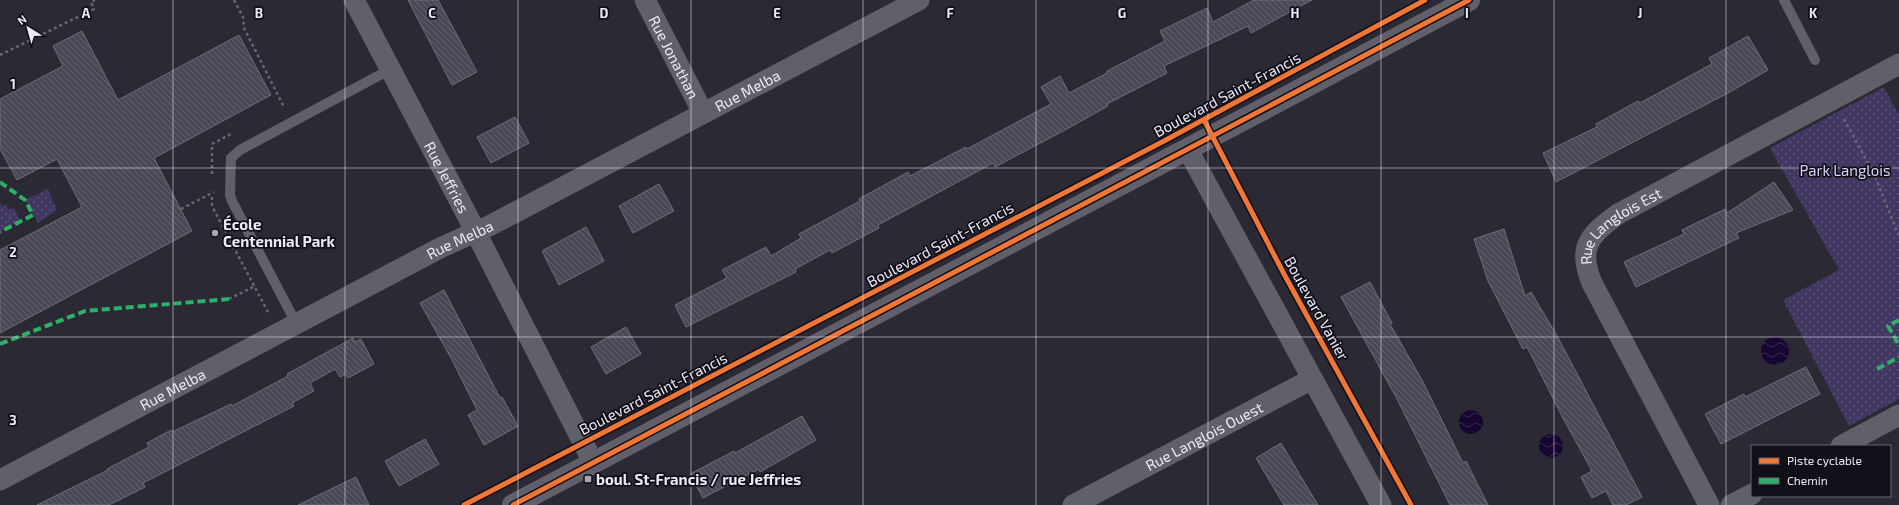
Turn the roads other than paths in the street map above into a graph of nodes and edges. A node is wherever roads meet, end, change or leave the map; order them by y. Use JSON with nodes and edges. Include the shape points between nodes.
{"nodes":[{"id":1,"x":354,"y":0,"type":"edge"},
{"id":2,"x":645,"y":0,"type":"edge"},
{"id":3,"x":920,"y":0,"type":"edge"},
{"id":4,"x":1469,"y":0,"type":"edge"},
{"id":5,"x":1784,"y":0,"type":"edge"},
{"id":6,"x":1815,"y":60,"type":"dead end"},
{"id":7,"x":1899,"y":64,"type":"edge"},
{"id":8,"x":391,"y":69,"type":"junction"},
{"id":9,"x":704,"y":113,"type":"junction"},
{"id":10,"x":1188,"y":150,"type":"junction"},
{"id":11,"x":475,"y":232,"type":"junction"},
{"id":12,"x":296,"y":323,"type":"junction"},
{"id":13,"x":1312,"y":379,"type":"junction"},
{"id":14,"x":1899,"y":415,"type":"edge"},
{"id":15,"x":1843,"y":445,"type":"edge"},
{"id":16,"x":593,"y":462,"type":"junction"},
{"id":17,"x":0,"y":480,"type":"edge"},
{"id":18,"x":1751,"y":495,"type":"edge"},
{"id":19,"x":1082,"y":503,"type":"edge"},
{"id":20,"x":513,"y":505,"type":"edge"},
{"id":21,"x":1381,"y":505,"type":"edge"},
{"id":22,"x":1709,"y":505,"type":"edge"},
{"id":23,"x":1731,"y":505,"type":"edge"}],
"edges":[{"from":1,"to":8,"type":"street","name":"Rue Jeffries"},
{"from":2,"to":9,"type":"street","name":"Rue Jonathan"},
{"from":3,"to":9,"type":"street","name":"Rue Melba"},
{"from":4,"to":10,"type":"street","name":"Boulevard Saint-Francis"},
{"from":5,"to":6,"type":"lane"},
{"from":7,"to":22,"type":"street","name":"Rue Langlois Est","via":[[1618,214],[1604,224],[1585,251],[1585,261],[1592,283]]},
{"from":8,"to":11,"type":"street","name":"Rue Jeffries"},
{"from":8,"to":12,"type":"lane","via":[[240,150],[231,158],[232,202]]},
{"from":9,"to":11,"type":"street","name":"Rue Melba"},
{"from":10,"to":13,"type":"street"},
{"from":10,"to":16,"type":"street","name":"Boulevard Saint-Francis"},
{"from":11,"to":12,"type":"street","name":"Rue Melba","via":[[442,246]]},
{"from":11,"to":16,"type":"street","name":"Rue Jeffries"},
{"from":12,"to":17,"type":"street","name":"Rue Melba"},
{"from":13,"to":19,"type":"street","name":"Rue Langlois Ouest"},
{"from":13,"to":21,"type":"street"},
{"from":14,"to":15,"type":"street"},
{"from":16,"to":20,"type":"street","name":"Boulevard Saint-Francis"},
{"from":18,"to":23,"type":"street"}]}
